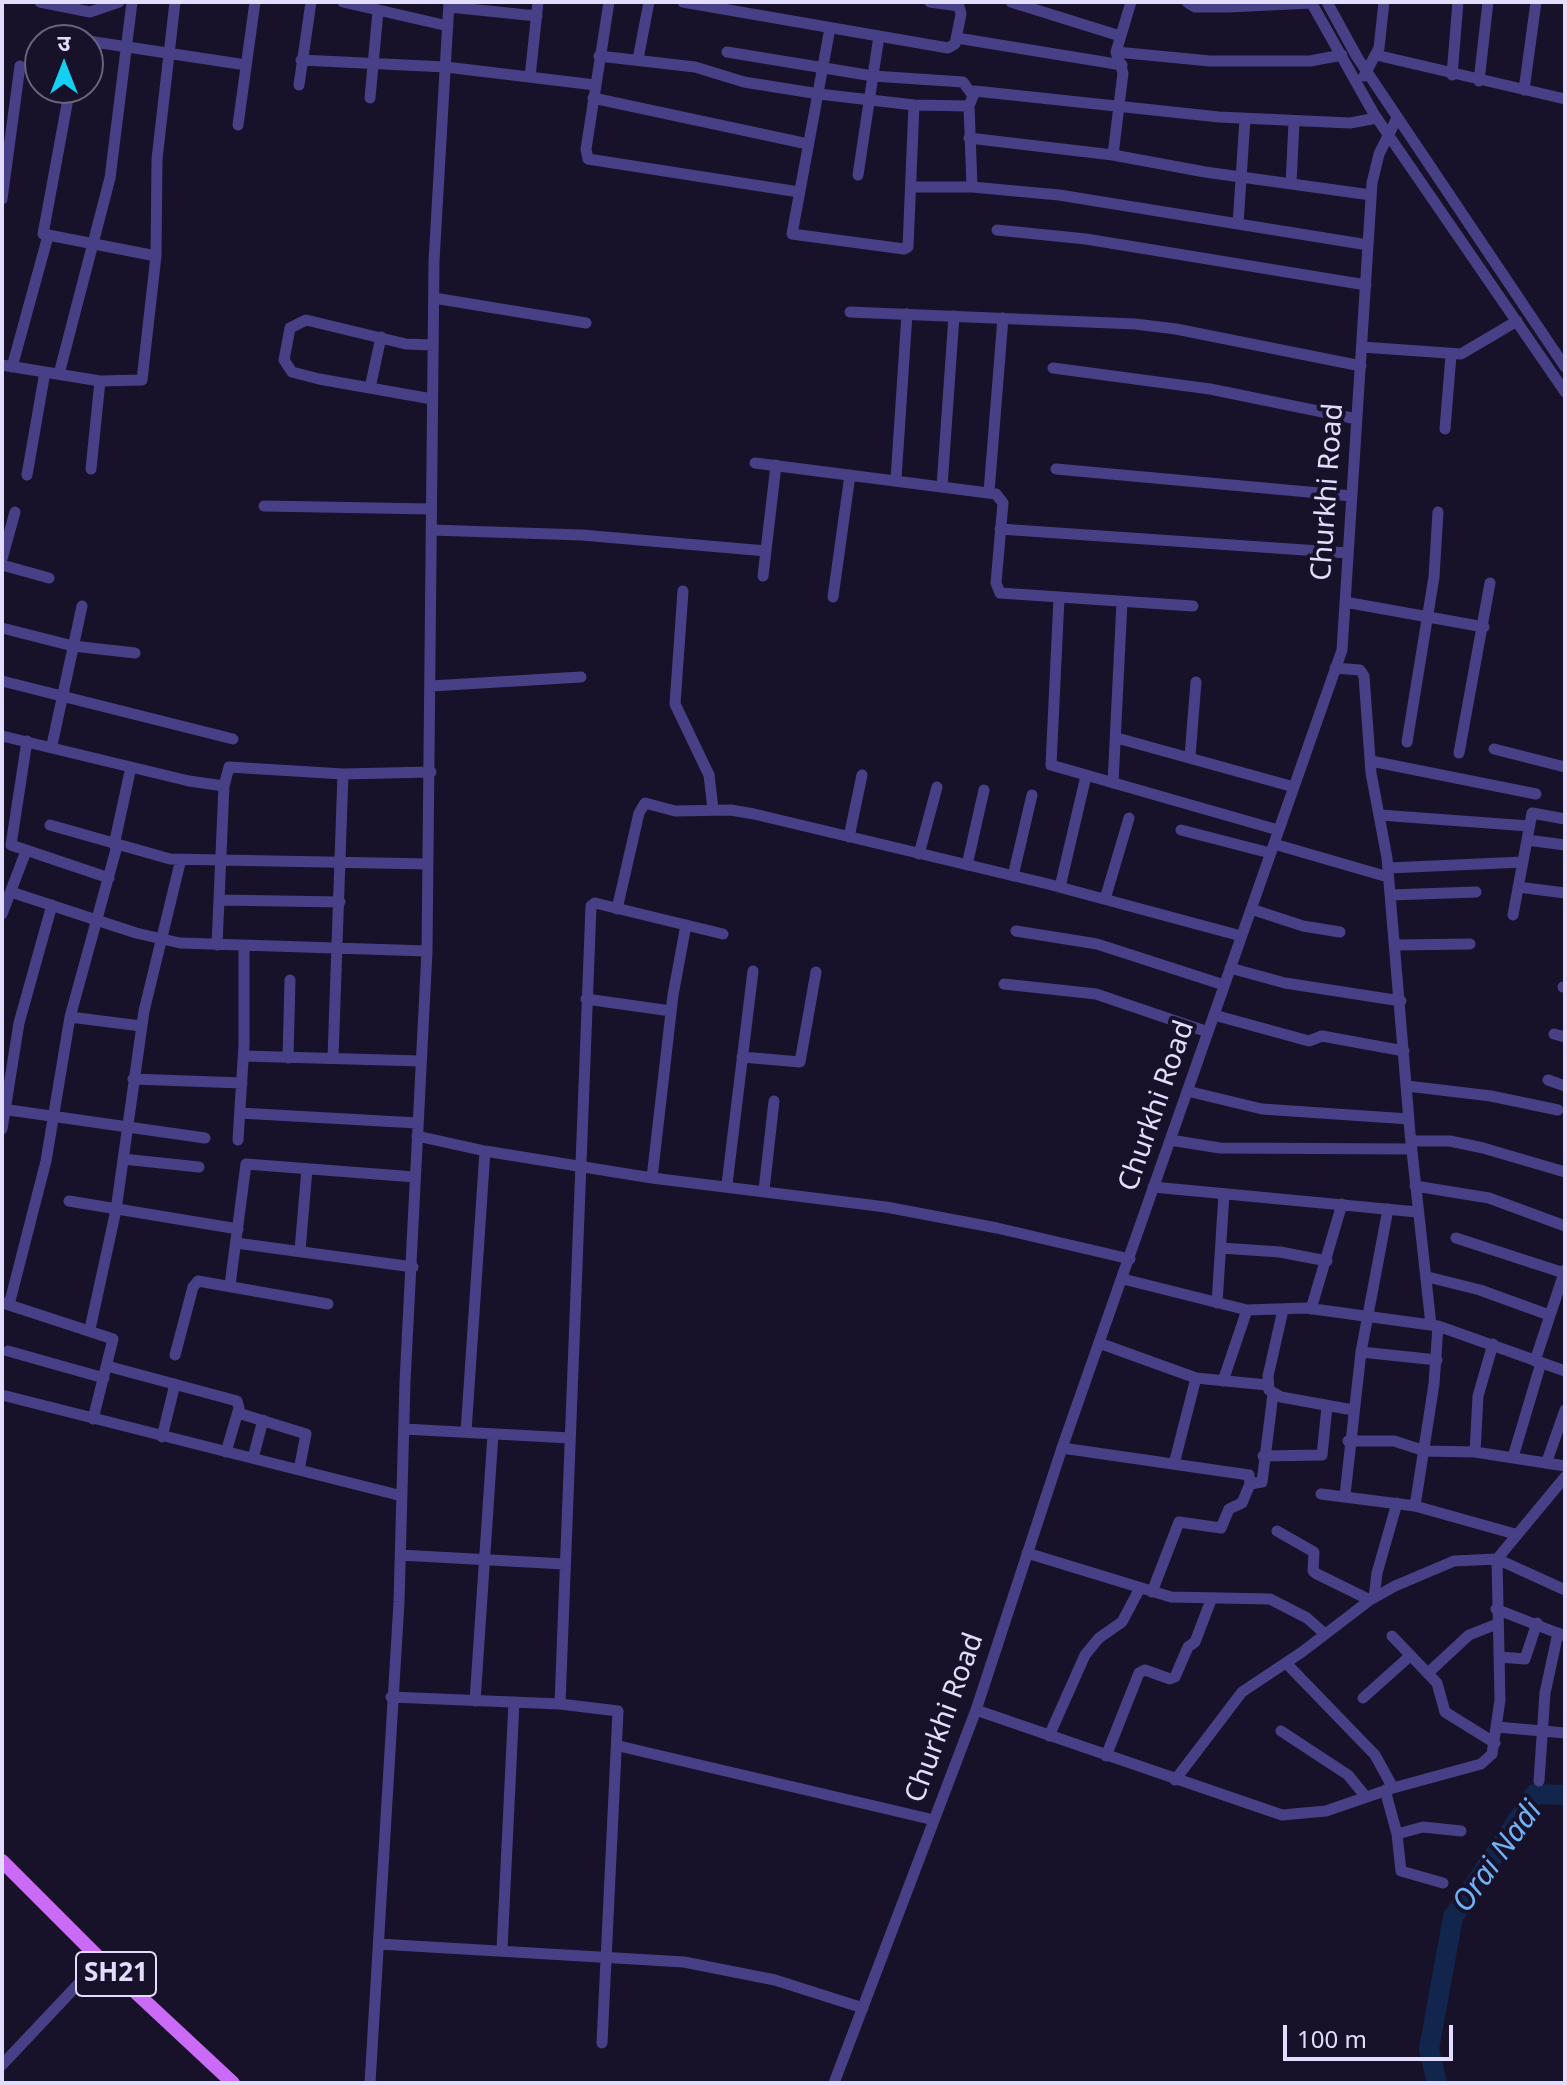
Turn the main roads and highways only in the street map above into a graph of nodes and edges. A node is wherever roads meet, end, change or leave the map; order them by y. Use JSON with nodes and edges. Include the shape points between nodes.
{"nodes":[{"id":1,"x":2,"y":1861,"type":"edge"},
{"id":2,"x":233,"y":2083,"type":"edge"}],
"edges":[{"from":1,"to":2,"type":"main road","number":"SH21"}]}
